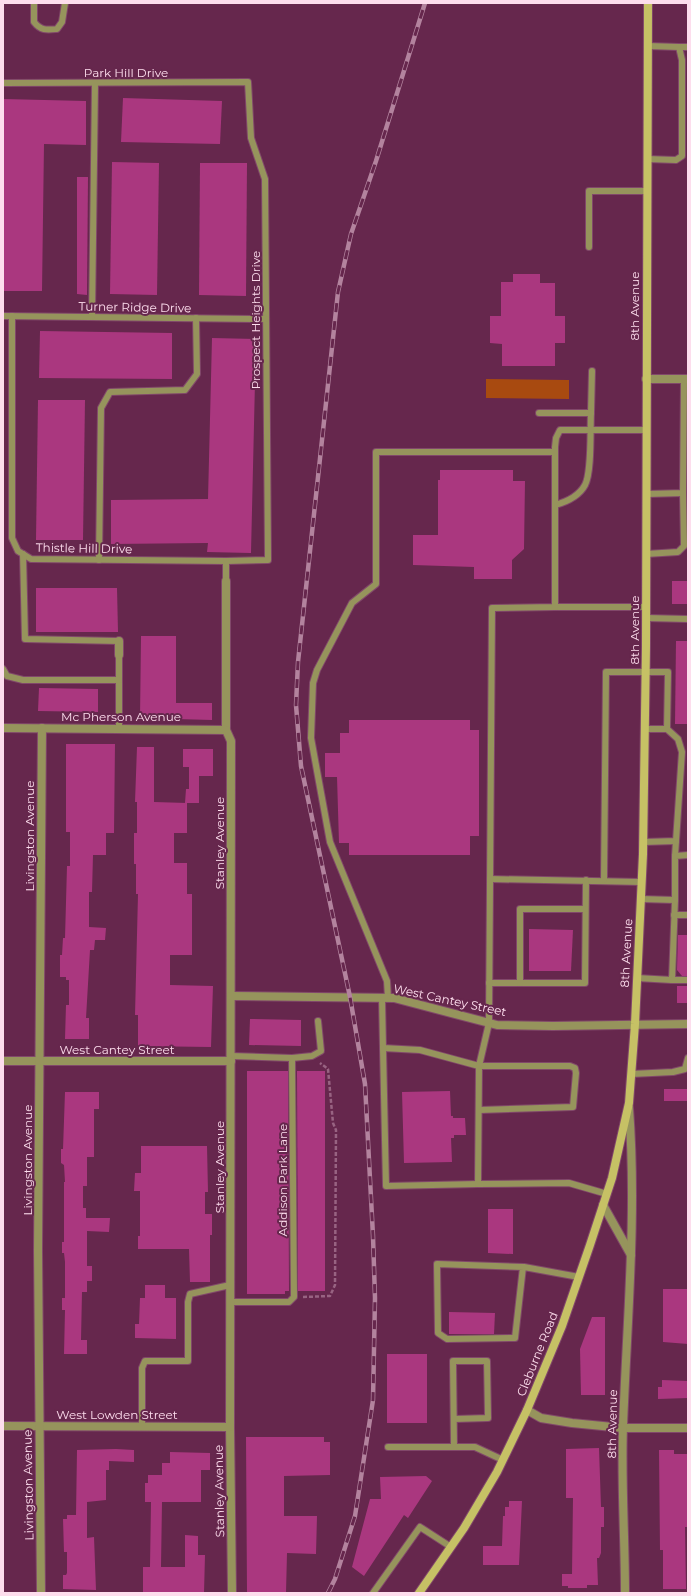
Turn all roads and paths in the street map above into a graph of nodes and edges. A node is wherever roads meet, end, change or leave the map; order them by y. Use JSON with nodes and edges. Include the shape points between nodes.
{"nodes":[{"id":1,"x":34,"y":3,"type":"edge"},
{"id":2,"x":65,"y":3,"type":"edge"},
{"id":3,"x":648,"y":3,"type":"edge"},
{"id":4,"x":648,"y":46,"type":"junction"},
{"id":5,"x":679,"y":47,"type":"junction"},
{"id":6,"x":688,"y":47,"type":"edge"},
{"id":7,"x":248,"y":82,"type":"joint"},
{"id":8,"x":3,"y":83,"type":"edge"},
{"id":9,"x":95,"y":83,"type":"junction"},
{"id":10,"x":685,"y":156,"type":"edge"},
{"id":11,"x":647,"y":159,"type":"junction"},
{"id":12,"x":647,"y":191,"type":"junction"},
{"id":13,"x":590,"y":247,"type":"dead end"},
{"id":14,"x":3,"y":316,"type":"edge"},
{"id":15,"x":12,"y":316,"type":"junction"},
{"id":16,"x":92,"y":317,"type":"junction"},
{"id":17,"x":196,"y":318,"type":"junction"},
{"id":18,"x":266,"y":319,"type":"junction"},
{"id":19,"x":592,"y":371,"type":"dead end"},
{"id":20,"x":646,"y":379,"type":"junction"},
{"id":21,"x":686,"y":379,"type":"edge"},
{"id":22,"x":539,"y":413,"type":"dead end"},
{"id":23,"x":591,"y":414,"type":"junction"},
{"id":24,"x":590,"y":430,"type":"junction"},
{"id":25,"x":646,"y":430,"type":"junction"},
{"id":26,"x":555,"y":452,"type":"junction"},
{"id":27,"x":683,"y":493,"type":"junction"},
{"id":28,"x":646,"y":494,"type":"junction"},
{"id":29,"x":555,"y":505,"type":"junction"},
{"id":30,"x":22,"y":554,"type":"junction"},
{"id":31,"x":646,"y":554,"type":"junction"},
{"id":32,"x":99,"y":560,"type":"junction"},
{"id":33,"x":268,"y":560,"type":"joint"},
{"id":34,"x":226,"y":561,"type":"junction"},
{"id":35,"x":226,"y":581,"type":"joint"},
{"id":36,"x":555,"y":607,"type":"junction"},
{"id":37,"x":646,"y":607,"type":"junction"},
{"id":38,"x":646,"y":618,"type":"junction"},
{"id":39,"x":688,"y":619,"type":"edge"},
{"id":40,"x":119,"y":641,"type":"joint"},
{"id":41,"x":119,"y":655,"type":"joint"},
{"id":42,"x":3,"y":669,"type":"edge"},
{"id":43,"x":645,"y":672,"type":"junction"},
{"id":44,"x":119,"y":680,"type":"junction"},
{"id":45,"x":3,"y":728,"type":"edge"},
{"id":46,"x":42,"y":728,"type":"junction"},
{"id":47,"x":119,"y":728,"type":"junction"},
{"id":48,"x":645,"y":729,"type":"junction"},
{"id":49,"x":667,"y":729,"type":"junction"},
{"id":50,"x":226,"y":730,"type":"junction"},
{"id":51,"x":676,"y":841,"type":"junction"},
{"id":52,"x":643,"y":842,"type":"junction"},
{"id":53,"x":688,"y":855,"type":"edge"},
{"id":54,"x":675,"y":856,"type":"junction"},
{"id":55,"x":490,"y":879,"type":"junction"},
{"id":56,"x":586,"y":880,"type":"junction"},
{"id":57,"x":604,"y":880,"type":"junction"},
{"id":58,"x":641,"y":882,"type":"junction"},
{"id":59,"x":640,"y":899,"type":"junction"},
{"id":60,"x":675,"y":900,"type":"junction"},
{"id":61,"x":585,"y":909,"type":"junction"},
{"id":62,"x":688,"y":915,"type":"edge"},
{"id":63,"x":674,"y":916,"type":"junction"},
{"id":64,"x":637,"y":978,"type":"junction"},
{"id":65,"x":672,"y":980,"type":"junction"},
{"id":66,"x":688,"y":980,"type":"edge"},
{"id":67,"x":489,"y":983,"type":"junction"},
{"id":68,"x":520,"y":983,"type":"junction"},
{"id":69,"x":231,"y":996,"type":"junction"},
{"id":70,"x":385,"y":998,"type":"junction"},
{"id":71,"x":318,"y":1021,"type":"dead end"},
{"id":72,"x":489,"y":1023,"type":"junction"},
{"id":73,"x":635,"y":1024,"type":"junction"},
{"id":74,"x":688,"y":1024,"type":"edge"},
{"id":75,"x":383,"y":1048,"type":"junction"},
{"id":76,"x":312,"y":1056,"type":"junction"},
{"id":77,"x":292,"y":1058,"type":"junction"},
{"id":78,"x":688,"y":1058,"type":"edge"},
{"id":79,"x":231,"y":1059,"type":"junction"},
{"id":80,"x":3,"y":1061,"type":"edge"},
{"id":81,"x":39,"y":1061,"type":"junction"},
{"id":82,"x":479,"y":1066,"type":"junction"},
{"id":83,"x":631,"y":1074,"type":"junction"},
{"id":84,"x":629,"y":1103,"type":"junction"},
{"id":85,"x":479,"y":1110,"type":"junction"},
{"id":86,"x":478,"y":1184,"type":"junction"},
{"id":87,"x":607,"y":1194,"type":"junction"},
{"id":88,"x":603,"y":1205,"type":"junction"},
{"id":89,"x":632,"y":1256,"type":"junction"},
{"id":90,"x":523,"y":1267,"type":"junction"},
{"id":91,"x":579,"y":1277,"type":"junction"},
{"id":92,"x":230,"y":1284,"type":"junction"},
{"id":93,"x":294,"y":1297,"type":"junction"},
{"id":94,"x":230,"y":1302,"type":"junction"},
{"id":95,"x":527,"y":1410,"type":"junction"},
{"id":96,"x":454,"y":1419,"type":"junction"},
{"id":97,"x":3,"y":1426,"type":"edge"},
{"id":98,"x":40,"y":1426,"type":"junction"},
{"id":99,"x":142,"y":1427,"type":"junction"},
{"id":100,"x":230,"y":1427,"type":"junction"},
{"id":101,"x":623,"y":1428,"type":"junction"},
{"id":102,"x":688,"y":1428,"type":"edge"},
{"id":103,"x":388,"y":1447,"type":"dead end"},
{"id":104,"x":454,"y":1447,"type":"junction"},
{"id":105,"x":503,"y":1460,"type":"junction"},
{"id":106,"x":451,"y":1547,"type":"junction"},
{"id":107,"x":41,"y":1593,"type":"edge"},
{"id":108,"x":232,"y":1593,"type":"edge"},
{"id":109,"x":373,"y":1593,"type":"edge"},
{"id":110,"x":419,"y":1593,"type":"edge"},
{"id":111,"x":625,"y":1593,"type":"edge"}],
"edges":[{"from":1,"to":2,"type":"lane","via":[[34,22],[39,29],[47,30],[57,29],[62,22]]},
{"from":3,"to":4,"type":"main road","name":"8th Avenue"},
{"from":4,"to":5,"type":"lane"},
{"from":4,"to":11,"type":"main road","name":"8th Avenue"},
{"from":5,"to":6,"type":"lane"},
{"from":5,"to":10,"type":"lane","via":[[682,60]]},
{"from":7,"to":9,"type":"lane","name":"Park Hill Drive"},
{"from":7,"to":18,"type":"lane","name":"Prospect Heights Drive","via":[[251,138],[265,179]]},
{"from":8,"to":9,"type":"lane","name":"Park Hill Drive"},
{"from":9,"to":16,"type":"lane"},
{"from":10,"to":11,"type":"lane","via":[[676,160]]},
{"from":11,"to":12,"type":"main road","name":"8th Avenue"},
{"from":12,"to":13,"type":"lane","via":[[590,192]]},
{"from":12,"to":20,"type":"main road","name":"8th Avenue"},
{"from":14,"to":15,"type":"lane","name":"Turner Ridge Drive"},
{"from":15,"to":16,"type":"lane","name":"Turner Ridge Drive"},
{"from":15,"to":30,"type":"lane","name":"Thistle Hill Drive","via":[[12,538],[18,552]]},
{"from":16,"to":17,"type":"lane","name":"Turner Ridge Drive"},
{"from":17,"to":18,"type":"lane","name":"Turner Ridge Drive"},
{"from":17,"to":32,"type":"lane","via":[[197,374],[185,390],[110,392],[101,408]]},
{"from":18,"to":33,"type":"lane","name":"Prospect Heights Drive"},
{"from":19,"to":23,"type":"lane"},
{"from":20,"to":21,"type":"street"},
{"from":20,"to":25,"type":"main road","name":"8th Avenue"},
{"from":21,"to":27,"type":"lane"},
{"from":22,"to":23,"type":"lane"},
{"from":23,"to":24,"type":"lane"},
{"from":24,"to":25,"type":"lane"},
{"from":24,"to":26,"type":"lane","via":[[560,430],[556,438]]},
{"from":24,"to":29,"type":"lane","via":[[589,471],[585,485],[569,500]]},
{"from":25,"to":28,"type":"main road","name":"8th Avenue"},
{"from":26,"to":29,"type":"lane"},
{"from":26,"to":70,"type":"lane","via":[[376,452],[376,584],[352,603],[317,670],[312,683],[311,738],[330,842],[380,963],[386,981]]},
{"from":27,"to":28,"type":"lane"},
{"from":27,"to":31,"type":"lane","via":[[682,550]]},
{"from":28,"to":31,"type":"main road","name":"8th Avenue"},
{"from":29,"to":36,"type":"lane"},
{"from":30,"to":32,"type":"lane","name":"Thistle Hill Drive","via":[[32,559]]},
{"from":30,"to":40,"type":"lane","via":[[25,640]]},
{"from":31,"to":37,"type":"main road","name":"8th Avenue"},
{"from":32,"to":34,"type":"lane","name":"Thistle Hill Drive"},
{"from":33,"to":34,"type":"lane","name":"Thistle Hill Drive"},
{"from":34,"to":35,"type":"lane"},
{"from":35,"to":50,"type":"street"},
{"from":36,"to":37,"type":"lane"},
{"from":36,"to":55,"type":"lane","via":[[492,608]]},
{"from":37,"to":38,"type":"main road","name":"8th Avenue"},
{"from":38,"to":39,"type":"lane"},
{"from":38,"to":43,"type":"main road","name":"8th Avenue"},
{"from":40,"to":41,"type":"street"},
{"from":41,"to":44,"type":"lane"},
{"from":42,"to":44,"type":"lane","via":[[7,676],[22,680]]},
{"from":43,"to":48,"type":"main road","name":"8th Avenue"},
{"from":43,"to":49,"type":"lane","via":[[668,672]]},
{"from":43,"to":57,"type":"lane","via":[[606,672]]},
{"from":44,"to":47,"type":"lane"},
{"from":45,"to":46,"type":"street","name":"Mc Pherson Avenue"},
{"from":46,"to":47,"type":"street","name":"Mc Pherson Avenue"},
{"from":46,"to":81,"type":"street","name":"Livingston Avenue"},
{"from":47,"to":50,"type":"street","name":"Mc Pherson Avenue"},
{"from":48,"to":49,"type":"lane"},
{"from":48,"to":52,"type":"main road","name":"8th Avenue"},
{"from":49,"to":51,"type":"lane","via":[[678,739],[682,752]]},
{"from":50,"to":69,"type":"street","name":"Stanley Avenue","via":[[231,741]]},
{"from":51,"to":52,"type":"lane"},
{"from":51,"to":54,"type":"lane"},
{"from":52,"to":58,"type":"main road","name":"8th Avenue"},
{"from":53,"to":54,"type":"lane"},
{"from":54,"to":60,"type":"lane"},
{"from":55,"to":56,"type":"lane"},
{"from":55,"to":67,"type":"lane"},
{"from":56,"to":57,"type":"lane"},
{"from":56,"to":61,"type":"lane"},
{"from":57,"to":58,"type":"lane"},
{"from":58,"to":59,"type":"main road","name":"8th Avenue"},
{"from":59,"to":60,"type":"lane"},
{"from":59,"to":64,"type":"main road","name":"8th Avenue"},
{"from":60,"to":63,"type":"lane"},
{"from":61,"to":68,"type":"lane","via":[[520,909]]},
{"from":61,"to":68,"type":"lane","via":[[585,983]]},
{"from":62,"to":63,"type":"lane"},
{"from":63,"to":65,"type":"lane"},
{"from":64,"to":65,"type":"lane"},
{"from":64,"to":73,"type":"main road","name":"8th Avenue"},
{"from":65,"to":66,"type":"lane"},
{"from":67,"to":68,"type":"lane"},
{"from":67,"to":72,"type":"lane"},
{"from":69,"to":70,"type":"street","name":"West Cantey Street"},
{"from":69,"to":79,"type":"street","name":"Stanley Avenue"},
{"from":70,"to":72,"type":"street","name":"West Cantey Street"},
{"from":70,"to":75,"type":"lane"},
{"from":71,"to":76,"type":"lane","via":[[321,1051]]},
{"from":72,"to":73,"type":"street","name":"West Cantey Street","via":[[553,1026]]},
{"from":72,"to":82,"type":"lane"},
{"from":73,"to":74,"type":"street","name":"West Cantey Street"},
{"from":73,"to":83,"type":"main road","name":"8th Avenue"},
{"from":75,"to":82,"type":"lane","via":[[420,1050]]},
{"from":75,"to":86,"type":"lane","via":[[386,1186]]},
{"from":76,"to":77,"type":"lane"},
{"from":76,"to":93,"type":"path","via":[[328,1069],[333,1123],[336,1130],[335,1285],[330,1296]]},
{"from":77,"to":79,"type":"lane"},
{"from":77,"to":93,"type":"lane","name":"Addison Park Lane"},
{"from":78,"to":83,"type":"lane","via":[[684,1069]]},
{"from":79,"to":81,"type":"street","name":"West Cantey Street"},
{"from":79,"to":92,"type":"street","name":"Stanley Avenue"},
{"from":80,"to":81,"type":"street","name":"West Cantey Street"},
{"from":81,"to":98,"type":"street","name":"Livingston Avenue"},
{"from":82,"to":85,"type":"lane"},
{"from":82,"to":85,"type":"lane","via":[[570,1066],[575,1068],[576,1073],[572,1107]]},
{"from":83,"to":84,"type":"main road","name":"8th Avenue"},
{"from":84,"to":87,"type":"main road","name":"Cleburne Road"},
{"from":84,"to":89,"type":"street","name":"8th Avenue","via":[[633,1162]]},
{"from":85,"to":86,"type":"lane"},
{"from":86,"to":87,"type":"lane","via":[[569,1183]]},
{"from":87,"to":88,"type":"main road","name":"Cleburne Road"},
{"from":88,"to":89,"type":"street"},
{"from":88,"to":91,"type":"main road","name":"Cleburne Road"},
{"from":89,"to":101,"type":"street","name":"8th Avenue"},
{"from":90,"to":90,"type":"lane","via":[[437,1264],[438,1334],[447,1339],[515,1338]]},
{"from":90,"to":91,"type":"lane"},
{"from":91,"to":95,"type":"main road","name":"Cleburne Road","via":[[562,1326]]},
{"from":92,"to":94,"type":"street","name":"Stanley Avenue"},
{"from":92,"to":99,"type":"lane","via":[[190,1294],[188,1362],[145,1361],[142,1368]]},
{"from":93,"to":94,"type":"lane","via":[[289,1302]]},
{"from":94,"to":100,"type":"street","name":"Stanley Avenue"},
{"from":95,"to":101,"type":"street","via":[[549,1420]]},
{"from":95,"to":105,"type":"main road","name":"Cleburne Road"},
{"from":96,"to":96,"type":"lane","via":[[453,1361],[487,1361],[488,1418]]},
{"from":96,"to":104,"type":"lane"},
{"from":97,"to":98,"type":"street","name":"West Lowden Street"},
{"from":98,"to":99,"type":"street","name":"West Lowden Street"},
{"from":98,"to":107,"type":"street","name":"Livingston Avenue"},
{"from":99,"to":100,"type":"street","name":"West Lowden Street"},
{"from":100,"to":108,"type":"street","name":"Stanley Avenue"},
{"from":101,"to":102,"type":"street"},
{"from":101,"to":111,"type":"street","name":"8th Avenue"},
{"from":103,"to":104,"type":"lane"},
{"from":104,"to":105,"type":"lane","via":[[475,1448]]},
{"from":105,"to":106,"type":"main road","name":"Cleburne Road"},
{"from":106,"to":109,"type":"lane","via":[[420,1527]]},
{"from":106,"to":110,"type":"main road","name":"Cleburne Road"}]}
